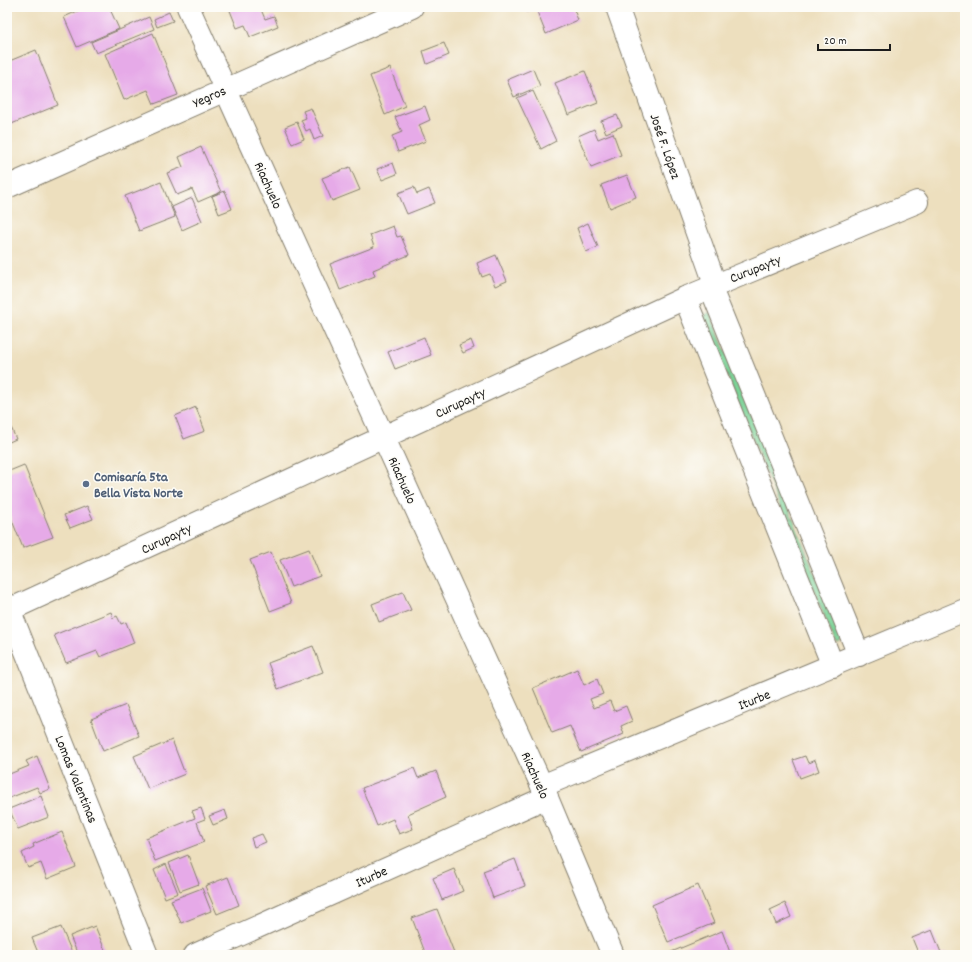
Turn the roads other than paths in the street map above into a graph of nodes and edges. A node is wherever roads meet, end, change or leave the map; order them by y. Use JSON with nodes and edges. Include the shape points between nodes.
{"nodes":[{"id":1,"x":188,"y":7,"type":"edge"},
{"id":2,"x":412,"y":7,"type":"edge"},
{"id":3,"x":617,"y":7,"type":"edge"},
{"id":4,"x":226,"y":89,"type":"junction"},
{"id":5,"x":7,"y":187,"type":"edge"},
{"id":6,"x":917,"y":202,"type":"dead end"},
{"id":7,"x":712,"y":285,"type":"junction"},
{"id":8,"x":685,"y":298,"type":"junction"},
{"id":9,"x":384,"y":438,"type":"junction"},
{"id":10,"x":8,"y":608,"type":"edge"},
{"id":11,"x":965,"y":610,"type":"edge"},
{"id":12,"x":859,"y":655,"type":"junction"},
{"id":13,"x":832,"y":666,"type":"junction"},
{"id":14,"x":544,"y":792,"type":"junction"},
{"id":15,"x":147,"y":955,"type":"edge"},
{"id":16,"x":195,"y":955,"type":"edge"},
{"id":17,"x":613,"y":955,"type":"edge"}],
"edges":[{"from":1,"to":4,"type":"street","name":"Riachuelo"},
{"from":2,"to":4,"type":"street","name":"Yegros"},
{"from":3,"to":7,"type":"street","name":"José F. López"},
{"from":4,"to":5,"type":"street","name":"Yegros"},
{"from":4,"to":9,"type":"street","name":"Riachuelo"},
{"from":6,"to":7,"type":"street","name":"Curupayty"},
{"from":7,"to":8,"type":"street","name":"Curupayty"},
{"from":7,"to":12,"type":"street","name":"José F. López"},
{"from":8,"to":9,"type":"street","name":"Curupayty"},
{"from":8,"to":13,"type":"street"},
{"from":9,"to":10,"type":"street","name":"Curupayty"},
{"from":9,"to":14,"type":"street","name":"Riachuelo"},
{"from":10,"to":15,"type":"street","name":"Lomas Valentinas"},
{"from":11,"to":12,"type":"street","name":"Iturbe"},
{"from":12,"to":13,"type":"street","name":"Iturbe"},
{"from":13,"to":14,"type":"street","name":"Iturbe"},
{"from":14,"to":16,"type":"street","name":"Iturbe"},
{"from":14,"to":17,"type":"street","name":"Riachuelo"}]}
